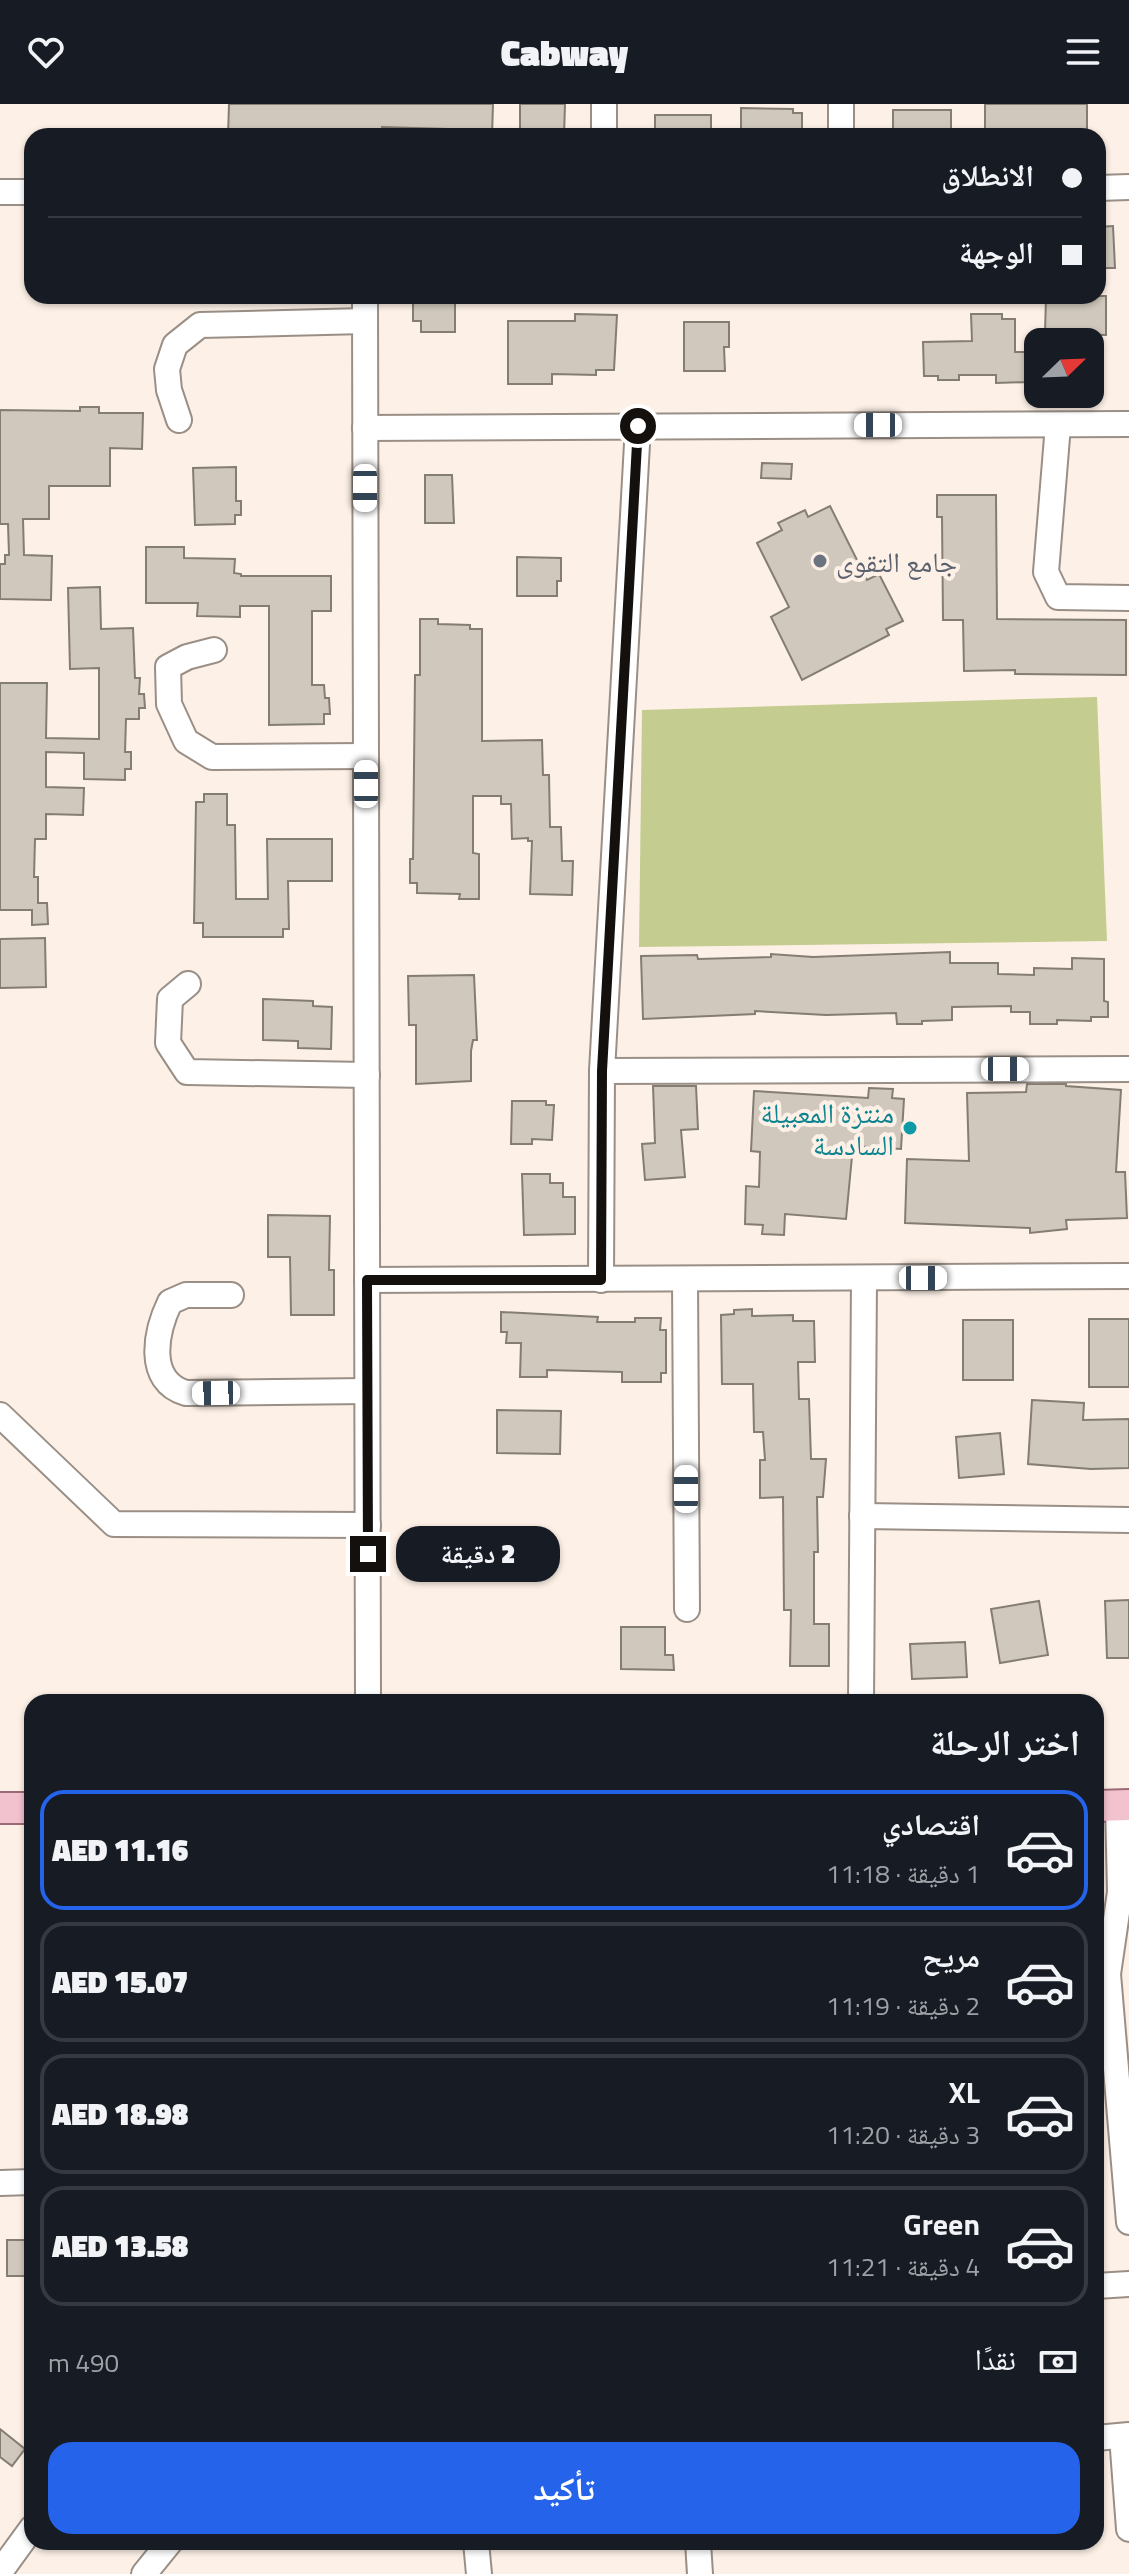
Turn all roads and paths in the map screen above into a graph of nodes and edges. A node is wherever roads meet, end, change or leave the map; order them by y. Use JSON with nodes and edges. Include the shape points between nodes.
{"nodes":[{"id":1,"x":604,"y":104,"type":"edge"},
{"id":2,"x":841,"y":104,"type":"edge"},
{"id":3,"x":604,"y":128,"type":"edge"},
{"id":4,"x":841,"y":128,"type":"edge"},
{"id":5,"x":1129,"y":187,"type":"edge"},
{"id":6,"x":1106,"y":188,"type":"edge"},
{"id":7,"x":0,"y":192,"type":"edge"},
{"id":8,"x":24,"y":192,"type":"edge"},
{"id":9,"x":365,"y":304,"type":"edge"},
{"id":10,"x":365,"y":321,"type":"junction"},
{"id":11,"x":179,"y":420,"type":"dead end"},
{"id":12,"x":1129,"y":424,"type":"edge"},
{"id":13,"x":1058,"y":425,"type":"junction"},
{"id":14,"x":638,"y":426,"type":"junction"},
{"id":15,"x":365,"y":428,"type":"junction"},
{"id":16,"x":1129,"y":598,"type":"edge"},
{"id":17,"x":214,"y":650,"type":"dead end"},
{"id":18,"x":366,"y":756,"type":"junction"},
{"id":19,"x":188,"y":984,"type":"dead end"},
{"id":20,"x":1129,"y":1069,"type":"edge"},
{"id":21,"x":602,"y":1071,"type":"junction"},
{"id":22,"x":367,"y":1075,"type":"junction"},
{"id":23,"x":1129,"y":1276,"type":"edge"},
{"id":24,"x":685,"y":1279,"type":"junction"},
{"id":25,"x":864,"y":1279,"type":"junction"},
{"id":26,"x":367,"y":1280,"type":"junction"},
{"id":27,"x":601,"y":1280,"type":"junction"},
{"id":28,"x":231,"y":1295,"type":"dead end"},
{"id":29,"x":367,"y":1391,"type":"junction"},
{"id":30,"x":0,"y":1415,"type":"edge"},
{"id":31,"x":862,"y":1516,"type":"junction"},
{"id":32,"x":1129,"y":1520,"type":"edge"},
{"id":33,"x":368,"y":1525,"type":"junction"},
{"id":34,"x":687,"y":1609,"type":"dead end"},
{"id":35,"x":368,"y":1694,"type":"edge"},
{"id":36,"x":861,"y":1694,"type":"edge"},
{"id":37,"x":1114,"y":1805,"type":"edge"},
{"id":38,"x":0,"y":1808,"type":"edge"},
{"id":39,"x":24,"y":1808,"type":"edge"},
{"id":40,"x":24,"y":2182,"type":"edge"},
{"id":41,"x":0,"y":2183,"type":"edge"},
{"id":42,"x":1129,"y":2222,"type":"edge"},
{"id":43,"x":1129,"y":2284,"type":"edge"},
{"id":44,"x":1104,"y":2286,"type":"edge"},
{"id":45,"x":1126,"y":2435,"type":"edge"},
{"id":46,"x":1104,"y":2437,"type":"edge"},
{"id":47,"x":1129,"y":2529,"type":"edge"},
{"id":48,"x":24,"y":2539,"type":"edge"},
{"id":49,"x":164,"y":2550,"type":"edge"},
{"id":50,"x":477,"y":2550,"type":"edge"},
{"id":51,"x":698,"y":2550,"type":"edge"},
{"id":52,"x":0,"y":2572,"type":"edge"},
{"id":53,"x":144,"y":2574,"type":"edge"},
{"id":54,"x":479,"y":2574,"type":"edge"},
{"id":55,"x":700,"y":2574,"type":"edge"}],
"edges":[{"from":1,"to":3,"type":"street"},
{"from":2,"to":4,"type":"street"},
{"from":5,"to":6,"type":"street"},
{"from":7,"to":8,"type":"street"},
{"from":9,"to":10,"type":"street"},
{"from":10,"to":11,"type":"street","via":[[200,325],[175,345],[167,369]]},
{"from":10,"to":15,"type":"street"},
{"from":12,"to":13,"type":"street"},
{"from":13,"to":14,"type":"street"},
{"from":13,"to":16,"type":"street","via":[[1046,572],[1050,585],[1058,597]]},
{"from":14,"to":15,"type":"street"},
{"from":14,"to":21,"type":"street"},
{"from":15,"to":18,"type":"street"},
{"from":17,"to":18,"type":"street","via":[[168,667],[169,704],[186,741],[212,757]]},
{"from":18,"to":22,"type":"street"},
{"from":19,"to":22,"type":"street","via":[[170,999],[168,1043],[187,1072]]},
{"from":20,"to":21,"type":"street"},
{"from":21,"to":27,"type":"street"},
{"from":22,"to":26,"type":"street"},
{"from":23,"to":25,"type":"street"},
{"from":24,"to":25,"type":"street"},
{"from":24,"to":27,"type":"street"},
{"from":24,"to":34,"type":"street"},
{"from":25,"to":31,"type":"street"},
{"from":26,"to":27,"type":"street"},
{"from":26,"to":29,"type":"street"},
{"from":28,"to":29,"type":"street","via":[[186,1295],[170,1302],[156,1346],[161,1371],[179,1391]]},
{"from":29,"to":33,"type":"street"},
{"from":30,"to":33,"type":"street","via":[[114,1524]]},
{"from":31,"to":32,"type":"street"},
{"from":31,"to":36,"type":"street"},
{"from":33,"to":35,"type":"street"},
{"from":37,"to":42,"type":"street","via":[[1120,1892],[1108,1974]]},
{"from":38,"to":39,"type":"main road"},
{"from":40,"to":41,"type":"street"},
{"from":43,"to":44,"type":"street"},
{"from":45,"to":46,"type":"street"},
{"from":45,"to":47,"type":"street"},
{"from":48,"to":52,"type":"street"},
{"from":49,"to":53,"type":"street"},
{"from":50,"to":54,"type":"street"},
{"from":51,"to":55,"type":"street"}]}
